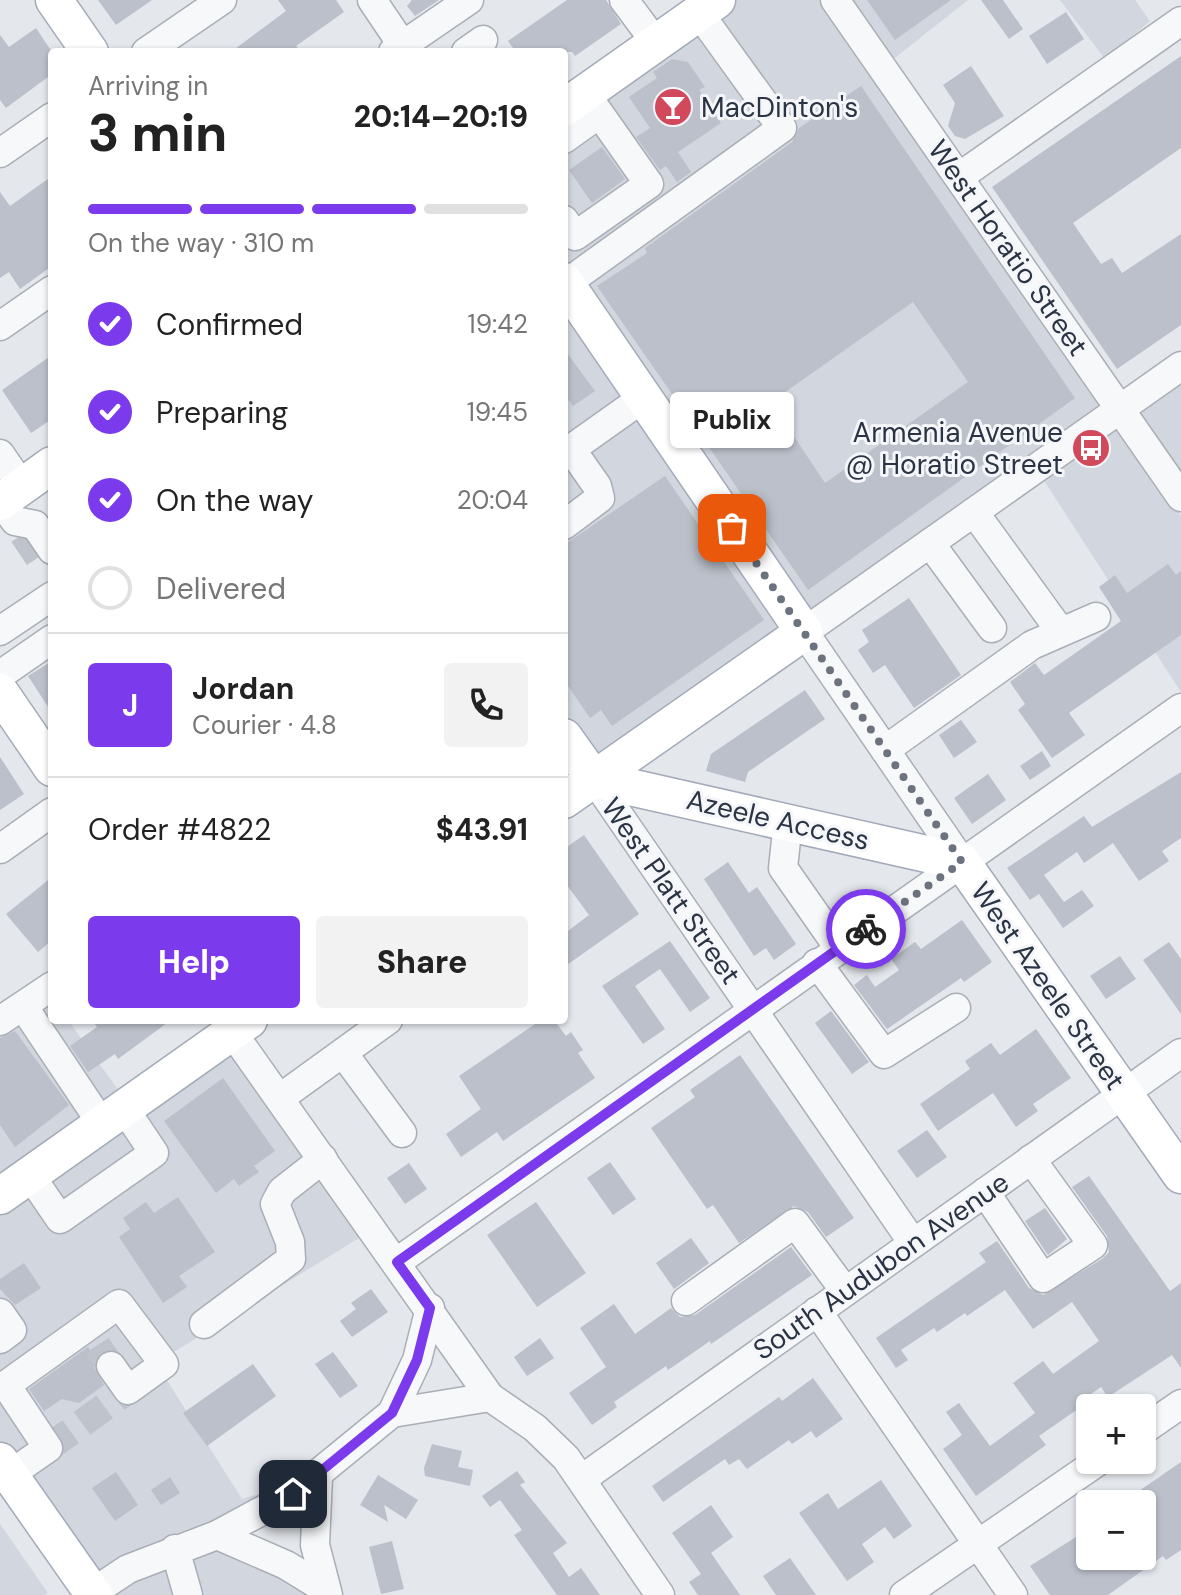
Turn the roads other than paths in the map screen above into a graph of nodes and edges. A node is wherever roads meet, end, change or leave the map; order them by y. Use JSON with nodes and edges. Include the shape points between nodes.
{"nodes":[{"id":1,"x":54,"y":0,"type":"edge"},
{"id":2,"x":222,"y":0,"type":"edge"},
{"id":3,"x":372,"y":0,"type":"edge"},
{"id":4,"x":469,"y":0,"type":"edge"},
{"id":5,"x":624,"y":0,"type":"edge"},
{"id":6,"x":835,"y":0,"type":"edge"},
{"id":7,"x":708,"y":6,"type":"edge"},
{"id":8,"x":1181,"y":21,"type":"edge"},
{"id":9,"x":656,"y":43,"type":"junction"},
{"id":10,"x":87,"y":48,"type":"edge"},
{"id":11,"x":152,"y":48,"type":"edge"},
{"id":12,"x":400,"y":48,"type":"edge"},
{"id":13,"x":404,"y":48,"type":"edge"},
{"id":14,"x":583,"y":105,"type":"edge"},
{"id":15,"x":48,"y":120,"type":"edge"},
{"id":16,"x":568,"y":132,"type":"edge"},
{"id":17,"x":0,"y":153,"type":"edge"},
{"id":18,"x":959,"y":177,"type":"junction"},
{"id":19,"x":568,"y":226,"type":"edge"},
{"id":20,"x":568,"y":281,"type":"edge"},
{"id":21,"x":568,"y":287,"type":"edge"},
{"id":22,"x":48,"y":293,"type":"edge"},
{"id":23,"x":0,"y":326,"type":"edge"},
{"id":24,"x":1181,"y":366,"type":"edge"},
{"id":25,"x":643,"y":398,"type":"junction"},
{"id":26,"x":1120,"y":409,"type":"junction"},
{"id":27,"x":568,"y":451,"type":"edge"},
{"id":28,"x":0,"y":454,"type":"edge"},
{"id":29,"x":48,"y":469,"type":"edge"},
{"id":30,"x":1181,"y":497,"type":"edge"},
{"id":31,"x":12,"y":509,"type":"edge"},
{"id":32,"x":974,"y":512,"type":"junction"},
{"id":33,"x":568,"y":522,"type":"edge"},
{"id":34,"x":930,"y":543,"type":"junction"},
{"id":35,"x":48,"y":562,"type":"edge"},
{"id":36,"x":48,"y":599,"type":"edge"},
{"id":37,"x":1096,"y":617,"type":"dead end"},
{"id":38,"x":992,"y":628,"type":"dead end"},
{"id":39,"x":0,"y":631,"type":"edge"},
{"id":40,"x":804,"y":632,"type":"junction"},
{"id":41,"x":1061,"y":632,"type":"junction"},
{"id":42,"x":48,"y":642,"type":"edge"},
{"id":43,"x":0,"y":675,"type":"edge"},
{"id":44,"x":0,"y":692,"type":"edge"},
{"id":45,"x":1181,"y":708,"type":"edge"},
{"id":46,"x":568,"y":743,"type":"edge"},
{"id":47,"x":885,"y":750,"type":"junction"},
{"id":48,"x":48,"y":762,"type":"edge"},
{"id":49,"x":594,"y":779,"type":"junction"},
{"id":50,"x":568,"y":797,"type":"edge"},
{"id":51,"x":48,"y":815,"type":"edge"},
{"id":52,"x":788,"y":822,"type":"junction"},
{"id":53,"x":0,"y":849,"type":"edge"},
{"id":54,"x":962,"y":862,"type":"junction"},
{"id":55,"x":828,"y":956,"type":"junction"},
{"id":56,"x":48,"y":989,"type":"edge"},
{"id":57,"x":752,"y":1008,"type":"junction"},
{"id":58,"x":956,"y":1008,"type":"dead end"},
{"id":59,"x":11,"y":1013,"type":"edge"},
{"id":60,"x":235,"y":1024,"type":"edge"},
{"id":61,"x":383,"y":1024,"type":"edge"},
{"id":62,"x":343,"y":1053,"type":"junction"},
{"id":63,"x":1181,"y":1053,"type":"edge"},
{"id":64,"x":1124,"y":1093,"type":"junction"},
{"id":65,"x":280,"y":1098,"type":"junction"},
{"id":66,"x":113,"y":1116,"type":"junction"},
{"id":67,"x":402,"y":1133,"type":"dead end"},
{"id":68,"x":323,"y":1159,"type":"junction"},
{"id":69,"x":1031,"y":1159,"type":"junction"},
{"id":70,"x":30,"y":1175,"type":"junction"},
{"id":71,"x":1181,"y":1175,"type":"edge"},
{"id":72,"x":985,"y":1192,"type":"junction"},
{"id":73,"x":0,"y":1196,"type":"edge"},
{"id":74,"x":913,"y":1243,"type":"junction"},
{"id":75,"x":397,"y":1262,"type":"junction"},
{"id":76,"x":845,"y":1291,"type":"junction"},
{"id":77,"x":686,"y":1301,"type":"dead end"},
{"id":78,"x":430,"y":1308,"type":"junction"},
{"id":79,"x":817,"y":1311,"type":"junction"},
{"id":80,"x":0,"y":1313,"type":"edge"},
{"id":81,"x":204,"y":1324,"type":"dead end"},
{"id":82,"x":0,"y":1339,"type":"edge"},
{"id":83,"x":97,"y":1347,"type":"junction"},
{"id":84,"x":490,"y":1397,"type":"junction"},
{"id":85,"x":1181,"y":1404,"type":"edge"},
{"id":86,"x":392,"y":1413,"type":"junction"},
{"id":87,"x":1156,"y":1421,"type":"edge"},
{"id":88,"x":4,"y":1469,"type":"edge"},
{"id":89,"x":1080,"y":1474,"type":"edge"},
{"id":90,"x":318,"y":1476,"type":"junction"},
{"id":91,"x":582,"y":1479,"type":"junction"},
{"id":92,"x":217,"y":1535,"type":"junction"},
{"id":93,"x":978,"y":1545,"type":"junction"},
{"id":94,"x":175,"y":1549,"type":"junction"},
{"id":95,"x":327,"y":1592,"type":"edge"},
{"id":96,"x":92,"y":1594,"type":"edge"},
{"id":97,"x":188,"y":1595,"type":"edge"},
{"id":98,"x":660,"y":1595,"type":"edge"},
{"id":99,"x":904,"y":1595,"type":"edge"},
{"id":100,"x":1013,"y":1595,"type":"edge"}],
"edges":[{"from":1,"to":10,"type":"main road"},
{"from":2,"to":11,"type":"street"},
{"from":3,"to":12,"type":"street"},
{"from":4,"to":13,"type":"street"},
{"from":5,"to":9,"type":"street"},
{"from":6,"to":18,"type":"street","name":"West Horatio Street"},
{"from":7,"to":9,"type":"main road"},
{"from":7,"to":20,"type":"street","via":[[782,128]]},
{"from":8,"to":18,"type":"street"},
{"from":9,"to":14,"type":"main road"},
{"from":14,"to":16,"type":"street"},
{"from":14,"to":19,"type":"street","via":[[649,184],[575,236]]},
{"from":15,"to":17,"type":"street"},
{"from":18,"to":26,"type":"street","name":"West Horatio Street"},
{"from":21,"to":25,"type":"main road","name":"West Azeele Street"},
{"from":22,"to":23,"type":"street"},
{"from":24,"to":26,"type":"street"},
{"from":25,"to":27,"type":"street"},
{"from":25,"to":40,"type":"main road","name":"West Azeele Street"},
{"from":26,"to":30,"type":"street","name":"West Horatio Street"},
{"from":26,"to":32,"type":"street"},
{"from":27,"to":33,"type":"street","via":[[597,486],[600,498]]},
{"from":28,"to":31,"type":"street"},
{"from":29,"to":31,"type":"main road"},
{"from":31,"to":35,"type":"street","via":[[35,525]]},
{"from":32,"to":34,"type":"street"},
{"from":32,"to":41,"type":"street"},
{"from":34,"to":38,"type":"street"},
{"from":34,"to":40,"type":"street"},
{"from":36,"to":39,"type":"street"},
{"from":37,"to":41,"type":"street"},
{"from":40,"to":47,"type":"street","name":"West Azeele Street"},
{"from":40,"to":49,"type":"main road"},
{"from":41,"to":47,"type":"street","via":[[1032,645]]},
{"from":42,"to":43,"type":"street"},
{"from":44,"to":48,"type":"main road"},
{"from":45,"to":54,"type":"street"},
{"from":46,"to":49,"type":"main road","name":"West Platt Street"},
{"from":47,"to":54,"type":"street","name":"West Azeele Street"},
{"from":49,"to":50,"type":"main road"},
{"from":49,"to":52,"type":"main road","name":"Azeele Access"},
{"from":49,"to":57,"type":"street","name":"West Platt Street"},
{"from":51,"to":53,"type":"street"},
{"from":52,"to":54,"type":"main road","name":"Azeele Access"},
{"from":52,"to":55,"type":"street","via":[[783,868]]},
{"from":54,"to":55,"type":"street"},
{"from":54,"to":64,"type":"main road","name":"West Azeele Street"},
{"from":55,"to":57,"type":"street"},
{"from":55,"to":58,"type":"street","via":[[884,1054]]},
{"from":56,"to":59,"type":"street"},
{"from":57,"to":74,"type":"street","name":"West Platt Street"},
{"from":57,"to":75,"type":"street"},
{"from":59,"to":66,"type":"street"},
{"from":60,"to":65,"type":"street"},
{"from":60,"to":66,"type":"main road"},
{"from":61,"to":62,"type":"street"},
{"from":62,"to":65,"type":"street"},
{"from":62,"to":67,"type":"street"},
{"from":63,"to":64,"type":"street","name":"South Audubon Avenue"},
{"from":64,"to":69,"type":"street","name":"South Audubon Avenue"},
{"from":64,"to":71,"type":"main road","name":"West Azeele Street"},
{"from":65,"to":68,"type":"street"},
{"from":66,"to":70,"type":"main road"},
{"from":66,"to":70,"type":"street","via":[[154,1153],[60,1219]]},
{"from":68,"to":75,"type":"street"},
{"from":68,"to":81,"type":"street","via":[[282,1191],[275,1204],[291,1259]]},
{"from":69,"to":72,"type":"street","name":"South Audubon Avenue"},
{"from":69,"to":72,"type":"street","via":[[1093,1245],[1043,1278]]},
{"from":70,"to":73,"type":"main road"},
{"from":72,"to":74,"type":"street","name":"South Audubon Avenue"},
{"from":74,"to":76,"type":"street","name":"South Audubon Avenue"},
{"from":75,"to":78,"type":"street"},
{"from":76,"to":77,"type":"street","via":[[795,1223]]},
{"from":76,"to":79,"type":"street","name":"South Audubon Avenue"},
{"from":78,"to":84,"type":"street"},
{"from":78,"to":86,"type":"street","via":[[417,1360]]},
{"from":79,"to":91,"type":"street","name":"South Audubon Avenue"},
{"from":79,"to":93,"type":"street"},
{"from":80,"to":82,"type":"street","via":[[12,1330]]},
{"from":83,"to":83,"type":"street","via":[[119,1304],[164,1364],[128,1390]]},
{"from":83,"to":88,"type":"street","via":[[6,1385],[48,1448]]},
{"from":84,"to":86,"type":"street"},
{"from":84,"to":91,"type":"street","via":[[535,1428]]},
{"from":85,"to":87,"type":"street"},
{"from":86,"to":90,"type":"street"},
{"from":88,"to":96,"type":"main road"},
{"from":89,"to":93,"type":"street"},
{"from":90,"to":92,"type":"street"},
{"from":90,"to":95,"type":"street","via":[[315,1545]]},
{"from":91,"to":98,"type":"street"},
{"from":92,"to":94,"type":"street"},
{"from":92,"to":95,"type":"street","via":[[286,1565]]},
{"from":93,"to":99,"type":"street"},
{"from":93,"to":100,"type":"street"},
{"from":94,"to":96,"type":"street","via":[[128,1569]]},
{"from":94,"to":97,"type":"street"}]}
